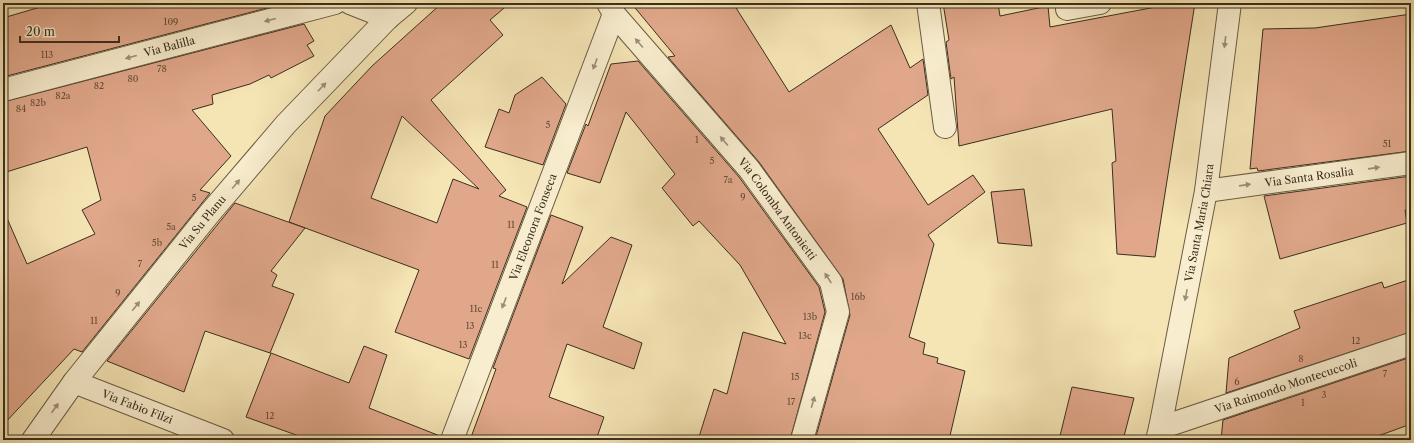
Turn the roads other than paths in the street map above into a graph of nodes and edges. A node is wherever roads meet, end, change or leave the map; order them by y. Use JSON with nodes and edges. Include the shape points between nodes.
{"nodes":[{"id":1,"x":335,"y":3,"type":"edge"},
{"id":2,"x":350,"y":3,"type":"edge"},
{"id":3,"x":406,"y":3,"type":"edge"},
{"id":4,"x":928,"y":3,"type":"edge"},
{"id":5,"x":1100,"y":3,"type":"edge"},
{"id":6,"x":1230,"y":3,"type":"edge"},
{"id":7,"x":1067,"y":8,"type":"dead end"},
{"id":8,"x":611,"y":9,"type":"edge"},
{"id":9,"x":388,"y":18,"type":"junction"},
{"id":10,"x":3,"y":90,"type":"edge"},
{"id":11,"x":945,"y":127,"type":"dead end"},
{"id":12,"x":1411,"y":163,"type":"edge"},
{"id":13,"x":1206,"y":191,"type":"junction"},
{"id":14,"x":1411,"y":344,"type":"edge"},
{"id":15,"x":74,"y":382,"type":"junction"},
{"id":16,"x":1161,"y":436,"type":"edge"},
{"id":17,"x":33,"y":440,"type":"edge"},
{"id":18,"x":223,"y":440,"type":"edge"},
{"id":19,"x":452,"y":440,"type":"edge"},
{"id":20,"x":802,"y":440,"type":"edge"}],
"edges":[{"from":1,"to":10,"type":"street","name":"Via Balilla","one_way":true},
{"from":2,"to":9,"type":"street"},
{"from":3,"to":9,"type":"street"},
{"from":4,"to":11,"type":"street"},
{"from":5,"to":7,"type":"street"},
{"from":6,"to":13,"type":"street","name":"Via Santa Maria Chiara","one_way":true},
{"from":8,"to":19,"type":"street","name":"Via Eleonora Fonseca","one_way":true},
{"from":20,"to":8,"type":"street","name":"Via Colomba Antonietti","one_way":true,"via":[[838,312],[831,282],[748,169]]},
{"from":15,"to":9,"type":"street","name":"Via Su Planu","one_way":true,"via":[[209,214],[281,130]]},
{"from":13,"to":12,"type":"street","name":"Via Santa Rosalia","one_way":true},
{"from":13,"to":16,"type":"street","name":"Via Santa Maria Chiara","one_way":true},
{"from":14,"to":16,"type":"street","name":"Via Raimondo Montecuccoli"},
{"from":17,"to":15,"type":"street","name":"Via Su Planu","one_way":true},
{"from":15,"to":18,"type":"street","name":"Via Fabio Filzi"}]}
